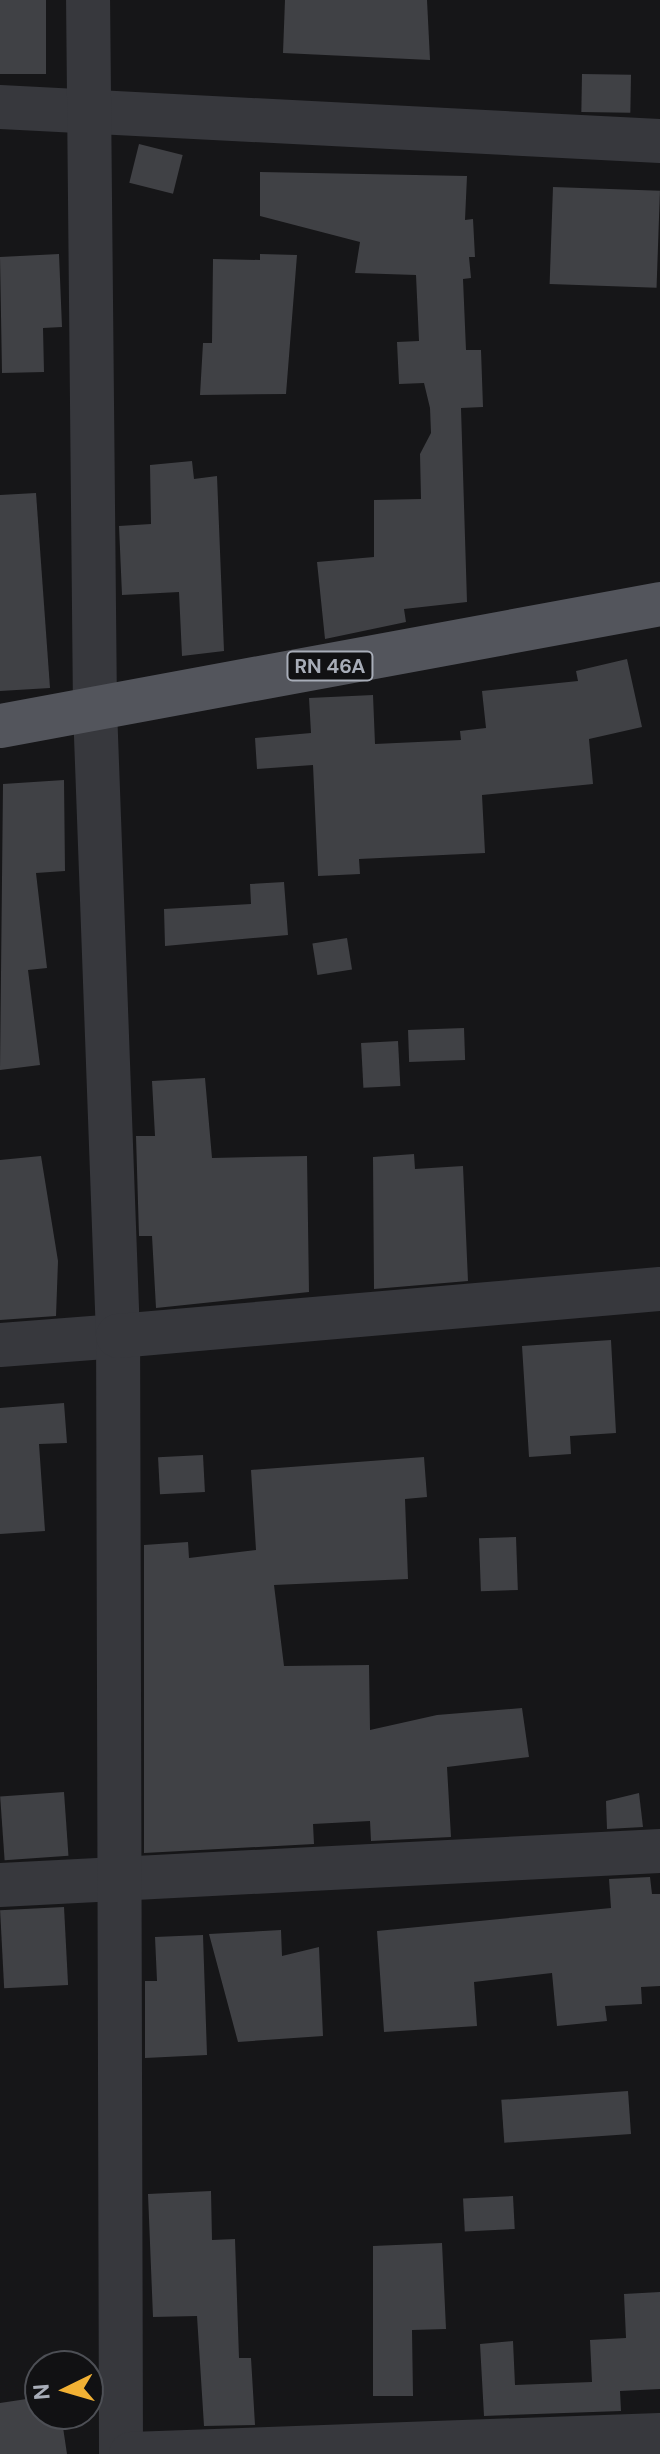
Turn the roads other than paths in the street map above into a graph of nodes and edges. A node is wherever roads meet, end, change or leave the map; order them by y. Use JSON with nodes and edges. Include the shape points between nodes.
{"nodes":[{"id":1,"x":88,"y":0,"type":"edge"},
{"id":2,"x":0,"y":107,"type":"edge"},
{"id":3,"x":90,"y":115,"type":"junction"},
{"id":4,"x":660,"y":141,"type":"edge"},
{"id":5,"x":660,"y":604,"type":"edge"},
{"id":6,"x":95,"y":710,"type":"junction"},
{"id":7,"x":0,"y":726,"type":"edge"},
{"id":8,"x":660,"y":1289,"type":"edge"},
{"id":9,"x":118,"y":1336,"type":"junction"},
{"id":10,"x":0,"y":1345,"type":"edge"},
{"id":11,"x":660,"y":1851,"type":"edge"},
{"id":12,"x":119,"y":1879,"type":"junction"},
{"id":13,"x":0,"y":1885,"type":"edge"},
{"id":14,"x":660,"y":2435,"type":"edge"},
{"id":15,"x":121,"y":2454,"type":"edge"},
{"id":16,"x":131,"y":2454,"type":"edge"}],
"edges":[{"from":1,"to":3,"type":"street"},
{"from":2,"to":3,"type":"street"},
{"from":3,"to":4,"type":"street"},
{"from":3,"to":6,"type":"street"},
{"from":5,"to":6,"type":"main road","number":"RN 46A"},
{"from":6,"to":7,"type":"main road","number":"RN 46A"},
{"from":6,"to":9,"type":"street"},
{"from":8,"to":9,"type":"street"},
{"from":9,"to":10,"type":"street"},
{"from":9,"to":12,"type":"street"},
{"from":11,"to":12,"type":"street"},
{"from":12,"to":13,"type":"street"},
{"from":12,"to":15,"type":"street"},
{"from":14,"to":16,"type":"street"}]}
